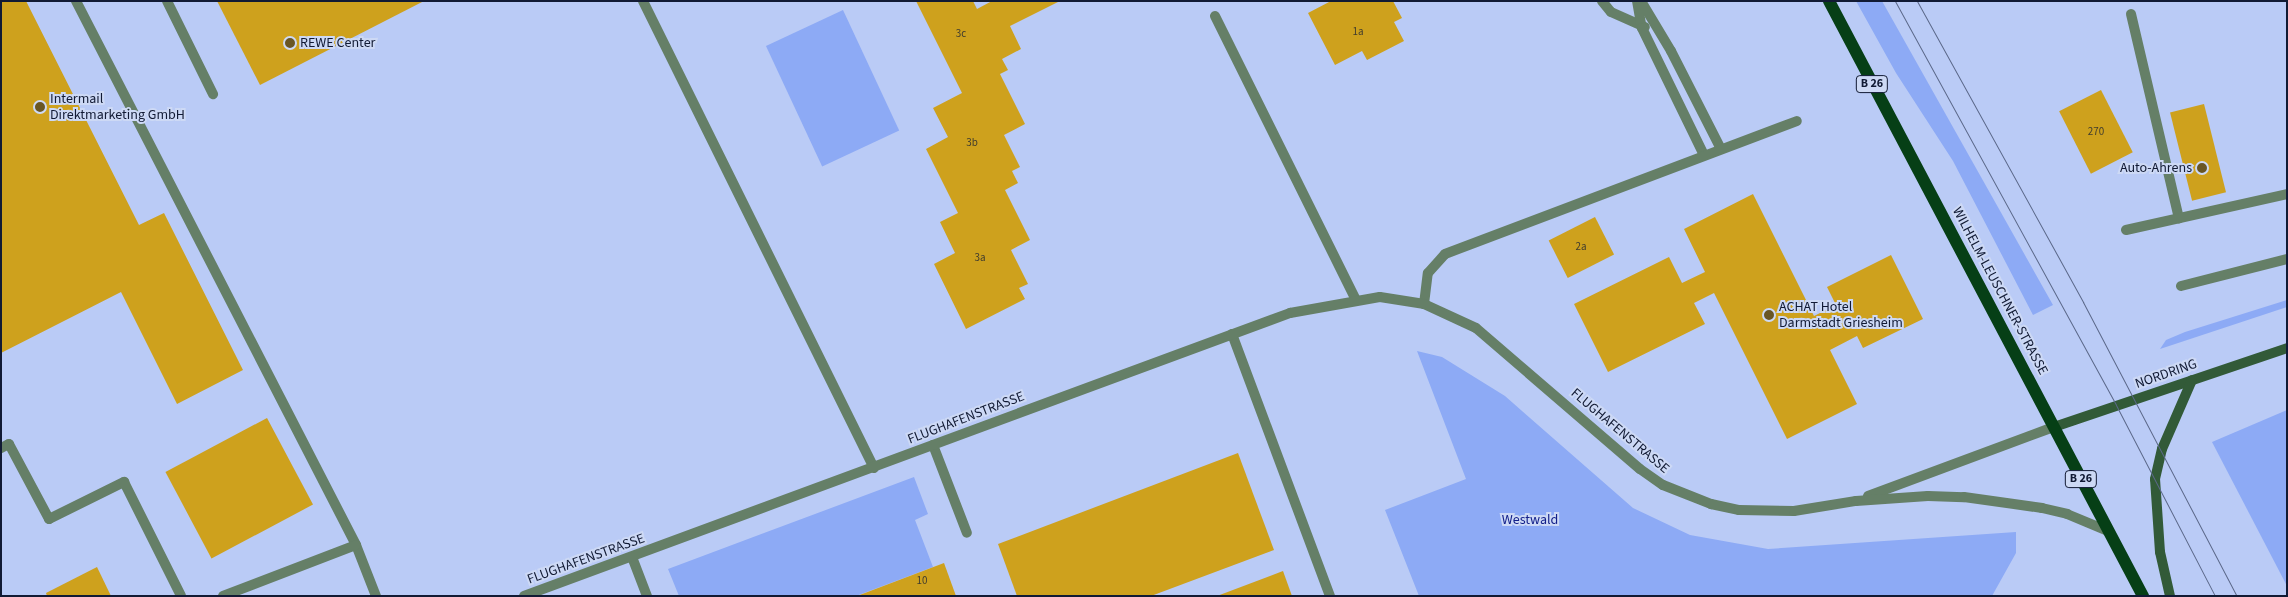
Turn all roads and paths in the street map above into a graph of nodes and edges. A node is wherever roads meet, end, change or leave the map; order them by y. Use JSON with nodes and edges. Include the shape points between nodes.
{"nodes":[{"id":1,"x":76,"y":1,"type":"edge"},
{"id":2,"x":167,"y":1,"type":"edge"},
{"id":3,"x":642,"y":1,"type":"edge"},
{"id":4,"x":1602,"y":1,"type":"edge"},
{"id":5,"x":1639,"y":1,"type":"edge"},
{"id":6,"x":1828,"y":1,"type":"edge"},
{"id":7,"x":2130,"y":14,"type":"dead end"},
{"id":8,"x":1215,"y":16,"type":"dead end"},
{"id":9,"x":1655,"y":22,"type":"junction"},
{"id":10,"x":1642,"y":28,"type":"junction"},
{"id":11,"x":213,"y":94,"type":"dead end"},
{"id":12,"x":1798,"y":121,"type":"dead end"},
{"id":13,"x":1721,"y":149,"type":"junction"},
{"id":14,"x":1704,"y":155,"type":"junction"},
{"id":15,"x":2287,"y":194,"type":"edge"},
{"id":16,"x":2179,"y":218,"type":"junction"},
{"id":17,"x":2126,"y":230,"type":"dead end"},
{"id":18,"x":2287,"y":259,"type":"edge"},
{"id":19,"x":2181,"y":286,"type":"dead end"},
{"id":20,"x":1356,"y":300,"type":"junction"},
{"id":21,"x":1424,"y":304,"type":"junction"},
{"id":22,"x":1232,"y":334,"type":"junction"},
{"id":23,"x":2287,"y":348,"type":"edge"},
{"id":24,"x":2192,"y":380,"type":"junction"},
{"id":25,"x":2054,"y":427,"type":"junction"},
{"id":26,"x":933,"y":445,"type":"junction"},
{"id":27,"x":1,"y":448,"type":"edge"},
{"id":28,"x":874,"y":468,"type":"junction"},
{"id":29,"x":1856,"y":501,"type":"junction"},
{"id":30,"x":2108,"y":531,"type":"junction"},
{"id":31,"x":967,"y":533,"type":"dead end"},
{"id":32,"x":356,"y":544,"type":"junction"},
{"id":33,"x":632,"y":557,"type":"junction"},
{"id":34,"x":181,"y":596,"type":"edge"},
{"id":35,"x":223,"y":596,"type":"edge"},
{"id":36,"x":376,"y":596,"type":"edge"},
{"id":37,"x":524,"y":596,"type":"edge"},
{"id":38,"x":647,"y":596,"type":"edge"},
{"id":39,"x":1330,"y":596,"type":"edge"},
{"id":40,"x":2144,"y":596,"type":"edge"},
{"id":41,"x":2170,"y":596,"type":"edge"}],
"edges":[{"from":1,"to":32,"type":"street"},
{"from":2,"to":11,"type":"street"},
{"from":3,"to":28,"type":"street"},
{"from":4,"to":10,"type":"street","via":[[1611,12]]},
{"from":5,"to":9,"type":"street"},
{"from":5,"to":10,"type":"street"},
{"from":6,"to":25,"type":"main road","name":"WILHELM-LEUSCHNER-STRASSE","number":"B 26"},
{"from":7,"to":16,"type":"street"},
{"from":8,"to":20,"type":"street"},
{"from":9,"to":10,"type":"street"},
{"from":9,"to":13,"type":"street"},
{"from":10,"to":14,"type":"street"},
{"from":12,"to":13,"type":"street"},
{"from":13,"to":14,"type":"street"},
{"from":14,"to":21,"type":"street","via":[[1445,254],[1428,273]]},
{"from":15,"to":16,"type":"street"},
{"from":16,"to":17,"type":"street"},
{"from":18,"to":19,"type":"street"},
{"from":20,"to":21,"type":"street","name":"FLUGHAFENSTRASSE","via":[[1380,297]]},
{"from":20,"to":22,"type":"street","name":"FLUGHAFENSTRASSE","via":[[1290,313]]},
{"from":21,"to":29,"type":"street","name":"FLUGHAFENSTRASSE","via":[[1451,315],[1497,343],[1604,440],[1663,485],[1712,504],[1738,510],[1794,511]]},
{"from":22,"to":26,"type":"street","name":"FLUGHAFENSTRASSE"},
{"from":22,"to":39,"type":"street"},
{"from":23,"to":24,"type":"main road","name":"NORDRING"},
{"from":24,"to":25,"type":"main road","name":"NORDRING"},
{"from":24,"to":41,"type":"main road","via":[[2162,449],[2155,479],[2160,552]]},
{"from":25,"to":29,"type":"street","name":"FLUGHAFENSTRASSE"},
{"from":25,"to":30,"type":"main road","name":"WILHELM-LEUSCHNER-STRASSE","number":"B 26"},
{"from":26,"to":28,"type":"street","name":"FLUGHAFENSTRASSE"},
{"from":26,"to":31,"type":"street"},
{"from":27,"to":34,"type":"street","via":[[9,444],[49,519],[124,482]]},
{"from":28,"to":33,"type":"street","name":"FLUGHAFENSTRASSE"},
{"from":29,"to":30,"type":"street","name":"FLUGHAFENSTRASSE","via":[[1928,496],[1994,500],[2067,514]]},
{"from":30,"to":40,"type":"main road","name":"WILHELM-LEUSCHNER-STRASSE","number":"B 26"},
{"from":32,"to":35,"type":"street"},
{"from":32,"to":36,"type":"street"},
{"from":33,"to":37,"type":"street","name":"FLUGHAFENSTRASSE"},
{"from":33,"to":38,"type":"street"}]}
